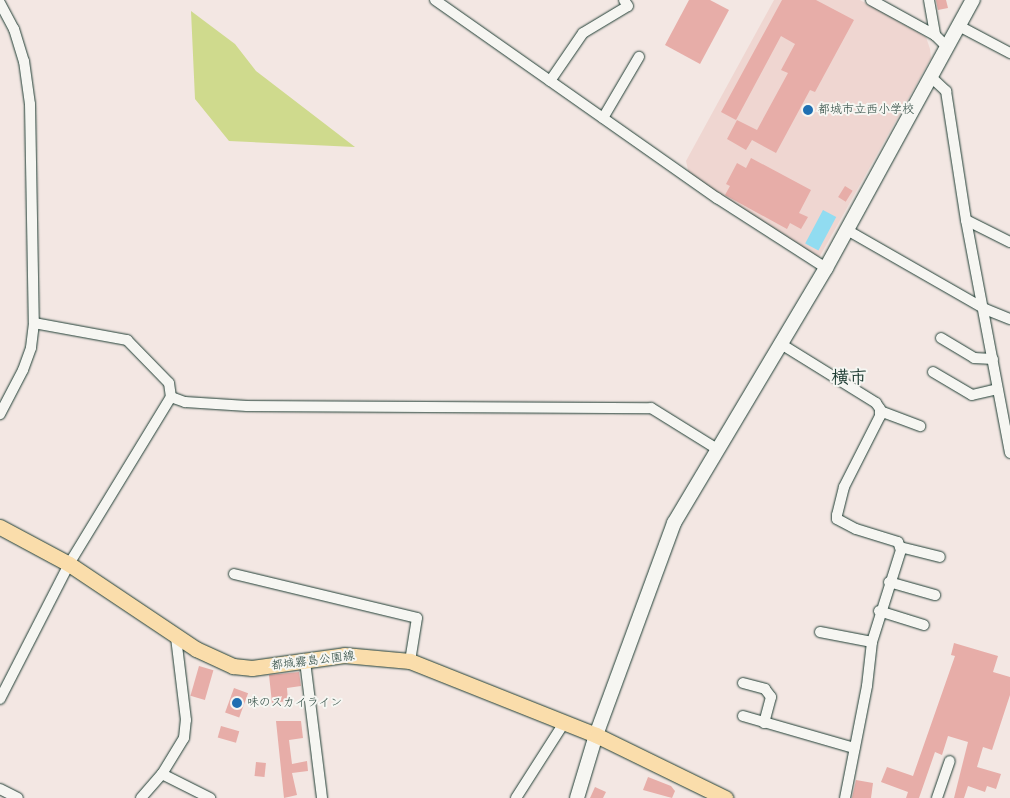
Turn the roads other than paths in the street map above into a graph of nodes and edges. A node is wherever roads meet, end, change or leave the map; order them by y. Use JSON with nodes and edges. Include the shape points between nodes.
{"nodes":[{"id":1,"x":435,"y":0,"type":"edge"},
{"id":2,"x":624,"y":0,"type":"edge"},
{"id":3,"x":871,"y":0,"type":"edge"},
{"id":4,"x":929,"y":0,"type":"edge"},
{"id":5,"x":973,"y":0,"type":"edge"},
{"id":6,"x":0,"y":3,"type":"edge"},
{"id":7,"x":959,"y":26,"type":"junction"},
{"id":8,"x":935,"y":35,"type":"junction"},
{"id":9,"x":947,"y":47,"type":"junction"},
{"id":10,"x":1010,"y":53,"type":"edge"},
{"id":11,"x":639,"y":57,"type":"dead end"},
{"id":12,"x":931,"y":77,"type":"junction"},
{"id":13,"x":550,"y":81,"type":"junction"},
{"id":14,"x":603,"y":118,"type":"junction"},
{"id":15,"x":966,"y":220,"type":"junction"},
{"id":16,"x":847,"y":230,"type":"junction"},
{"id":17,"x":1010,"y":242,"type":"edge"},
{"id":18,"x":826,"y":268,"type":"junction"},
{"id":19,"x":985,"y":309,"type":"junction"},
{"id":20,"x":1010,"y":319,"type":"edge"},
{"id":21,"x":34,"y":323,"type":"junction"},
{"id":22,"x":940,"y":338,"type":"dead end"},
{"id":23,"x":781,"y":344,"type":"junction"},
{"id":24,"x":993,"y":359,"type":"junction"},
{"id":25,"x":933,"y":372,"type":"dead end"},
{"id":26,"x":997,"y":389,"type":"junction"},
{"id":27,"x":172,"y":397,"type":"junction"},
{"id":28,"x":880,"y":411,"type":"junction"},
{"id":29,"x":0,"y":414,"type":"edge"},
{"id":30,"x":920,"y":426,"type":"dead end"},
{"id":31,"x":717,"y":448,"type":"junction"},
{"id":32,"x":1010,"y":453,"type":"edge"},
{"id":33,"x":0,"y":527,"type":"edge"},
{"id":34,"x":900,"y":547,"type":"junction"},
{"id":35,"x":940,"y":557,"type":"dead end"},
{"id":36,"x":69,"y":564,"type":"junction"},
{"id":37,"x":234,"y":574,"type":"dead end"},
{"id":38,"x":889,"y":582,"type":"junction"},
{"id":39,"x":935,"y":595,"type":"dead end"},
{"id":40,"x":879,"y":611,"type":"junction"},
{"id":41,"x":924,"y":625,"type":"dead end"},
{"id":42,"x":820,"y":632,"type":"dead end"},
{"id":43,"x":176,"y":637,"type":"junction"},
{"id":44,"x":872,"y":642,"type":"junction"},
{"id":45,"x":305,"y":661,"type":"junction"},
{"id":46,"x":410,"y":661,"type":"junction"},
{"id":47,"x":743,"y":683,"type":"dead end"},
{"id":48,"x":0,"y":699,"type":"edge"},
{"id":49,"x":743,"y":716,"type":"dead end"},
{"id":50,"x":764,"y":722,"type":"junction"},
{"id":51,"x":564,"y":723,"type":"junction"},
{"id":52,"x":596,"y":735,"type":"junction"},
{"id":53,"x":854,"y":748,"type":"junction"},
{"id":54,"x":950,"y":761,"type":"dead end"},
{"id":55,"x":162,"y":774,"type":"junction"},
{"id":56,"x":0,"y":789,"type":"edge"},
{"id":57,"x":18,"y":798,"type":"edge"},
{"id":58,"x":141,"y":798,"type":"edge"},
{"id":59,"x":210,"y":798,"type":"edge"},
{"id":60,"x":322,"y":798,"type":"edge"},
{"id":61,"x":516,"y":798,"type":"edge"},
{"id":62,"x":578,"y":798,"type":"edge"},
{"id":63,"x":725,"y":798,"type":"edge"},
{"id":64,"x":845,"y":798,"type":"edge"},
{"id":65,"x":937,"y":798,"type":"edge"}],
"edges":[{"from":1,"to":13,"type":"street"},
{"from":2,"to":13,"type":"street","via":[[628,6],[583,33]]},
{"from":3,"to":8,"type":"street"},
{"from":4,"to":8,"type":"street"},
{"from":5,"to":7,"type":"street"},
{"from":6,"to":21,"type":"street","via":[[14,29],[24,61],[30,104]]},
{"from":7,"to":9,"type":"street"},
{"from":7,"to":10,"type":"street"},
{"from":8,"to":9,"type":"street"},
{"from":9,"to":12,"type":"street"},
{"from":11,"to":14,"type":"street"},
{"from":12,"to":15,"type":"street","via":[[946,91]]},
{"from":12,"to":16,"type":"street"},
{"from":13,"to":14,"type":"street"},
{"from":14,"to":18,"type":"street","via":[[717,198]]},
{"from":15,"to":17,"type":"street"},
{"from":15,"to":19,"type":"street"},
{"from":16,"to":18,"type":"street"},
{"from":16,"to":19,"type":"street"},
{"from":18,"to":23,"type":"street"},
{"from":19,"to":20,"type":"street"},
{"from":19,"to":24,"type":"street"},
{"from":21,"to":27,"type":"street","via":[[127,340],[169,383]]},
{"from":21,"to":29,"type":"street","via":[[26,362]]},
{"from":22,"to":24,"type":"street","via":[[974,358]]},
{"from":23,"to":28,"type":"street","via":[[876,403]]},
{"from":23,"to":31,"type":"street"},
{"from":24,"to":26,"type":"street"},
{"from":25,"to":26,"type":"street","via":[[972,395]]},
{"from":26,"to":32,"type":"street"},
{"from":27,"to":31,"type":"street","via":[[206,405],[248,406],[651,408],[663,412]]},
{"from":27,"to":36,"type":"street"},
{"from":28,"to":30,"type":"street"},
{"from":28,"to":34,"type":"street","via":[[844,487],[836,515],[856,529],[898,542]]},
{"from":31,"to":52,"type":"street","via":[[674,523]]},
{"from":33,"to":36,"type":"main road","name":"都城霧島公園線"},
{"from":34,"to":35,"type":"street"},
{"from":34,"to":38,"type":"street"},
{"from":36,"to":43,"type":"main road","name":"都城霧島公園線"},
{"from":36,"to":48,"type":"street"},
{"from":37,"to":46,"type":"street","via":[[417,618]]},
{"from":38,"to":39,"type":"street"},
{"from":38,"to":40,"type":"street"},
{"from":40,"to":41,"type":"street"},
{"from":40,"to":44,"type":"street"},
{"from":42,"to":44,"type":"street"},
{"from":43,"to":45,"type":"main road","name":"都城霧島公園線","via":[[233,666],[252,668]]},
{"from":43,"to":55,"type":"street","via":[[186,720],[184,738]]},
{"from":44,"to":53,"type":"street"},
{"from":45,"to":46,"type":"main road","name":"都城霧島公園線","via":[[344,655]]},
{"from":45,"to":60,"type":"street"},
{"from":46,"to":51,"type":"main road","name":"都城霧島公園線"},
{"from":47,"to":50,"type":"street","via":[[765,689],[772,697]]},
{"from":49,"to":50,"type":"street"},
{"from":50,"to":53,"type":"street"},
{"from":51,"to":52,"type":"main road","name":"都城霧島公園線"},
{"from":51,"to":61,"type":"street"},
{"from":52,"to":62,"type":"street"},
{"from":52,"to":63,"type":"main road","name":"都城霧島公園線"},
{"from":53,"to":64,"type":"street"},
{"from":54,"to":65,"type":"street"},
{"from":55,"to":58,"type":"street"},
{"from":55,"to":59,"type":"street"},
{"from":56,"to":57,"type":"street"}]}
